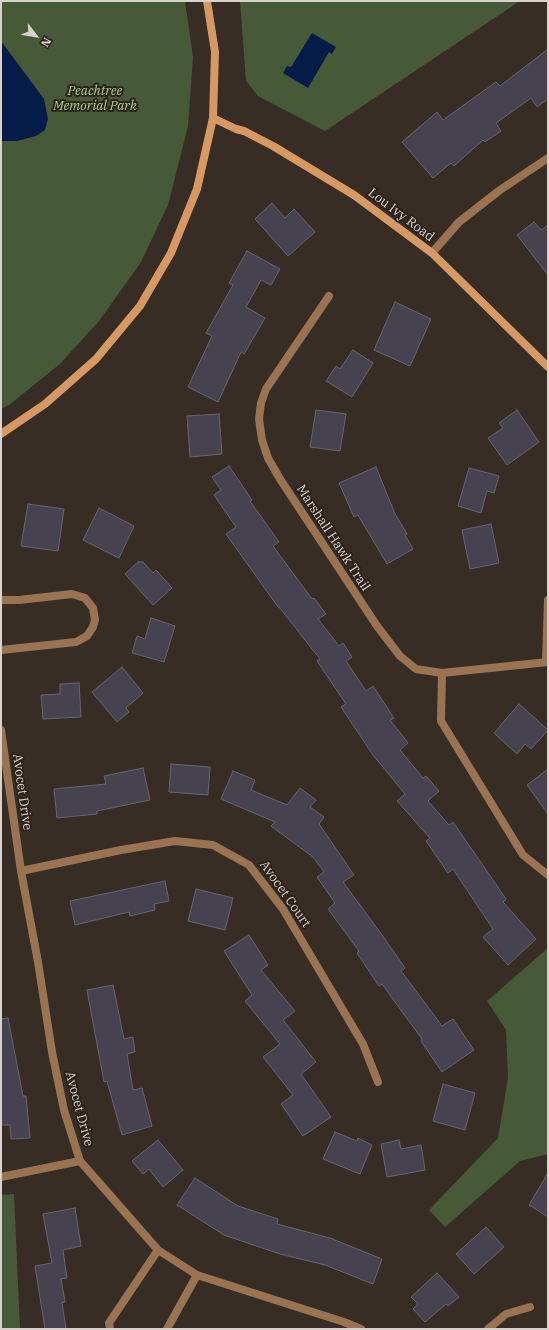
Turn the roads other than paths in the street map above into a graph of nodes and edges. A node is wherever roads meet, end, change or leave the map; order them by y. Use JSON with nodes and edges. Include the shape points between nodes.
{"nodes":[{"id":1,"x":207,"y":1,"type":"edge"},
{"id":2,"x":213,"y":118,"type":"junction"},
{"id":3,"x":548,"y":158,"type":"edge"},
{"id":4,"x":432,"y":253,"type":"junction"},
{"id":5,"x":329,"y":296,"type":"dead end"},
{"id":6,"x":548,"y":367,"type":"edge"},
{"id":7,"x":1,"y":434,"type":"edge"},
{"id":8,"x":1,"y":600,"type":"edge"},
{"id":9,"x":548,"y":600,"type":"edge"},
{"id":10,"x":1,"y":650,"type":"edge"},
{"id":11,"x":547,"y":662,"type":"edge"},
{"id":12,"x":442,"y":673,"type":"junction"},
{"id":13,"x":1,"y":730,"type":"edge"},
{"id":14,"x":21,"y":871,"type":"junction"},
{"id":15,"x":548,"y":875,"type":"edge"},
{"id":16,"x":378,"y":1082,"type":"dead end"},
{"id":17,"x":80,"y":1161,"type":"junction"},
{"id":18,"x":1,"y":1177,"type":"edge"},
{"id":19,"x":158,"y":1250,"type":"junction"},
{"id":20,"x":197,"y":1275,"type":"junction"},
{"id":21,"x":530,"y":1307,"type":"dead end"},
{"id":22,"x":110,"y":1329,"type":"edge"},
{"id":23,"x":167,"y":1329,"type":"edge"},
{"id":24,"x":361,"y":1329,"type":"edge"},
{"id":25,"x":488,"y":1329,"type":"edge"}],
"edges":[{"from":1,"to":2,"type":"street","via":[[215,52]]},
{"from":2,"to":4,"type":"street","name":"Lou Ivy Road","via":[[244,130],[354,195]]},
{"from":2,"to":7,"type":"street","via":[[197,189],[171,252],[140,306],[96,359],[46,404]]},
{"from":3,"to":4,"type":"street","via":[[500,190],[459,222]]},
{"from":4,"to":6,"type":"street","name":"Lou Ivy Road"},
{"from":5,"to":12,"type":"street","name":"Marshall Hawk Trail","via":[[266,388],[259,419],[262,440],[268,458],[280,479],[377,626],[400,656],[416,669]]},
{"from":8,"to":10,"type":"street","via":[[72,594],[85,598],[93,608],[94,620],[87,636],[76,642]]},
{"from":9,"to":11,"type":"street"},
{"from":11,"to":12,"type":"street","name":"Marshall Hawk Trail"},
{"from":12,"to":15,"type":"street","via":[[441,721],[523,855]]},
{"from":13,"to":14,"type":"street","name":"Avocet Drive"},
{"from":14,"to":16,"type":"street","name":"Avocet Court","via":[[175,841],[213,845],[249,865],[283,909],[364,1044]]},
{"from":14,"to":17,"type":"street","name":"Avocet Drive","via":[[52,1052],[64,1110]]},
{"from":17,"to":18,"type":"street"},
{"from":17,"to":19,"type":"street","name":"Avocet Drive"},
{"from":19,"to":20,"type":"street","name":"Avocet Drive"},
{"from":19,"to":22,"type":"street","via":[[109,1323]]},
{"from":20,"to":23,"type":"street"},
{"from":20,"to":24,"type":"street","name":"Avocet Drive"},
{"from":21,"to":25,"type":"street","via":[[506,1314]]}]}
